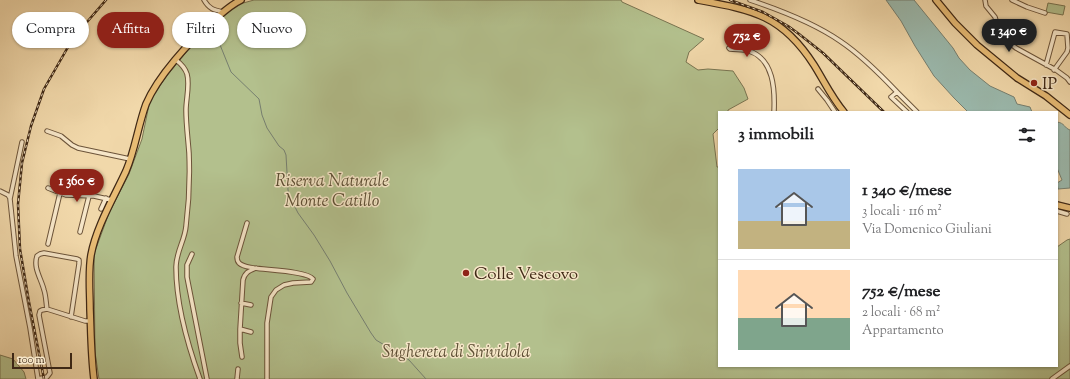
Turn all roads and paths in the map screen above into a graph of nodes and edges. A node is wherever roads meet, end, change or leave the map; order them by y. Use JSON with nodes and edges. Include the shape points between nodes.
{"nodes":[{"id":1,"x":204,"y":0,"type":"edge"},
{"id":2,"x":241,"y":0,"type":"edge"},
{"id":3,"x":698,"y":0,"type":"edge"},
{"id":4,"x":750,"y":0,"type":"edge"},
{"id":5,"x":936,"y":0,"type":"edge"},
{"id":6,"x":985,"y":0,"type":"edge"},
{"id":7,"x":1012,"y":0,"type":"edge"},
{"id":8,"x":223,"y":12,"type":"joint"},
{"id":9,"x":1045,"y":13,"type":"dead end"},
{"id":10,"x":747,"y":43,"type":"dead end"},
{"id":11,"x":186,"y":48,"type":"edge"},
{"id":12,"x":176,"y":60,"type":"junction"},
{"id":13,"x":1046,"y":65,"type":"junction"},
{"id":14,"x":1054,"y":70,"type":"junction"},
{"id":15,"x":1069,"y":79,"type":"edge"},
{"id":16,"x":818,"y":89,"type":"dead end"},
{"id":17,"x":897,"y":92,"type":"junction"},
{"id":18,"x":774,"y":111,"type":"edge"},
{"id":19,"x":834,"y":111,"type":"edge"},
{"id":20,"x":843,"y":111,"type":"edge"},
{"id":21,"x":906,"y":111,"type":"edge"},
{"id":22,"x":916,"y":111,"type":"edge"},
{"id":23,"x":1070,"y":115,"type":"edge"},
{"id":24,"x":47,"y":131,"type":"dead end"},
{"id":25,"x":22,"y":142,"type":"dead end"},
{"id":26,"x":130,"y":159,"type":"junction"},
{"id":27,"x":48,"y":188,"type":"dead end"},
{"id":28,"x":0,"y":191,"type":"edge"},
{"id":29,"x":60,"y":193,"type":"junction"},
{"id":30,"x":89,"y":196,"type":"junction"},
{"id":31,"x":10,"y":199,"type":"junction"},
{"id":32,"x":109,"y":199,"type":"junction"},
{"id":33,"x":1058,"y":205,"type":"edge"},
{"id":34,"x":101,"y":209,"type":"dead end"},
{"id":35,"x":1058,"y":211,"type":"edge"},
{"id":36,"x":1069,"y":211,"type":"edge"},
{"id":37,"x":246,"y":223,"type":"dead end"},
{"id":38,"x":80,"y":232,"type":"dead end"},
{"id":39,"x":48,"y":244,"type":"dead end"},
{"id":40,"x":192,"y":254,"type":"dead end"},
{"id":41,"x":257,"y":268,"type":"junction"},
{"id":42,"x":241,"y":304,"type":"junction"},
{"id":43,"x":251,"y":305,"type":"dead end"},
{"id":44,"x":47,"y":310,"type":"junction"},
{"id":45,"x":71,"y":317,"type":"junction"},
{"id":46,"x":91,"y":321,"type":"junction"},
{"id":47,"x":240,"y":329,"type":"junction"},
{"id":48,"x":251,"y":332,"type":"dead end"},
{"id":49,"x":242,"y":357,"type":"dead end"},
{"id":50,"x":1070,"y":366,"type":"edge"},
{"id":51,"x":238,"y":368,"type":"dead end"},
{"id":52,"x":38,"y":379,"type":"edge"},
{"id":53,"x":94,"y":379,"type":"edge"},
{"id":54,"x":200,"y":379,"type":"edge"},
{"id":55,"x":207,"y":379,"type":"edge"},
{"id":56,"x":237,"y":379,"type":"edge"},
{"id":57,"x":267,"y":379,"type":"edge"},
{"id":58,"x":1052,"y":379,"type":"edge"}],
"edges":[{"from":1,"to":8,"type":"street","via":[[209,8]]},
{"from":2,"to":8,"type":"main road"},
{"from":3,"to":20,"type":"main road","via":[[747,10],[784,29],[808,55]]},
{"from":4,"to":17,"type":"street","via":[[797,18],[836,38],[858,54]]},
{"from":5,"to":23,"type":"main road","via":[[977,45],[1017,78]]},
{"from":6,"to":13,"type":"street","via":[[1000,34],[1016,48]]},
{"from":7,"to":9,"type":"street"},
{"from":10,"to":18,"type":"street","via":[[729,48],[749,51],[759,56],[766,64],[772,80]]},
{"from":11,"to":12,"type":"main road"},
{"from":12,"to":26,"type":"main road","via":[[148,99]]},
{"from":12,"to":54,"type":"street","via":[[185,69],[187,76],[189,163],[186,226],[177,257],[176,273],[185,333]]},
{"from":13,"to":14,"type":"street"},
{"from":13,"to":14,"type":"street","via":[[1056,32],[1068,34],[1067,52]]},
{"from":14,"to":15,"type":"street"},
{"from":16,"to":19,"type":"street"},
{"from":17,"to":21,"type":"street","via":[[891,97]]},
{"from":17,"to":22,"type":"street"},
{"from":24,"to":26,"type":"street","via":[[78,148]]},
{"from":25,"to":31,"type":"street"},
{"from":26,"to":32,"type":"main road"},
{"from":27,"to":29,"type":"street"},
{"from":28,"to":31,"type":"street"},
{"from":29,"to":30,"type":"street"},
{"from":29,"to":39,"type":"street"},
{"from":30,"to":32,"type":"street"},
{"from":30,"to":38,"type":"street"},
{"from":31,"to":52,"type":"street","via":[[16,256]]},
{"from":32,"to":34,"type":"street"},
{"from":32,"to":46,"type":"main road","via":[[90,256]]},
{"from":33,"to":36,"type":"main road"},
{"from":35,"to":36,"type":"street"},
{"from":37,"to":41,"type":"street","via":[[238,262]]},
{"from":40,"to":55,"type":"street","via":[[187,265],[187,277]]},
{"from":41,"to":42,"type":"street","via":[[244,275]]},
{"from":41,"to":57,"type":"street","via":[[298,273],[310,276],[313,280],[284,284],[271,297],[267,323]]},
{"from":42,"to":43,"type":"street"},
{"from":42,"to":47,"type":"street"},
{"from":44,"to":45,"type":"street"},
{"from":44,"to":45,"type":"street","via":[[45,292],[36,267],[37,256],[44,253],[77,259],[79,264]]},
{"from":44,"to":52,"type":"street","via":[[41,310],[39,316],[50,373],[47,377]]},
{"from":45,"to":46,"type":"street"},
{"from":46,"to":53,"type":"main road"},
{"from":47,"to":48,"type":"street"},
{"from":47,"to":49,"type":"street"},
{"from":50,"to":58,"type":"street"},
{"from":51,"to":56,"type":"street"}]}
